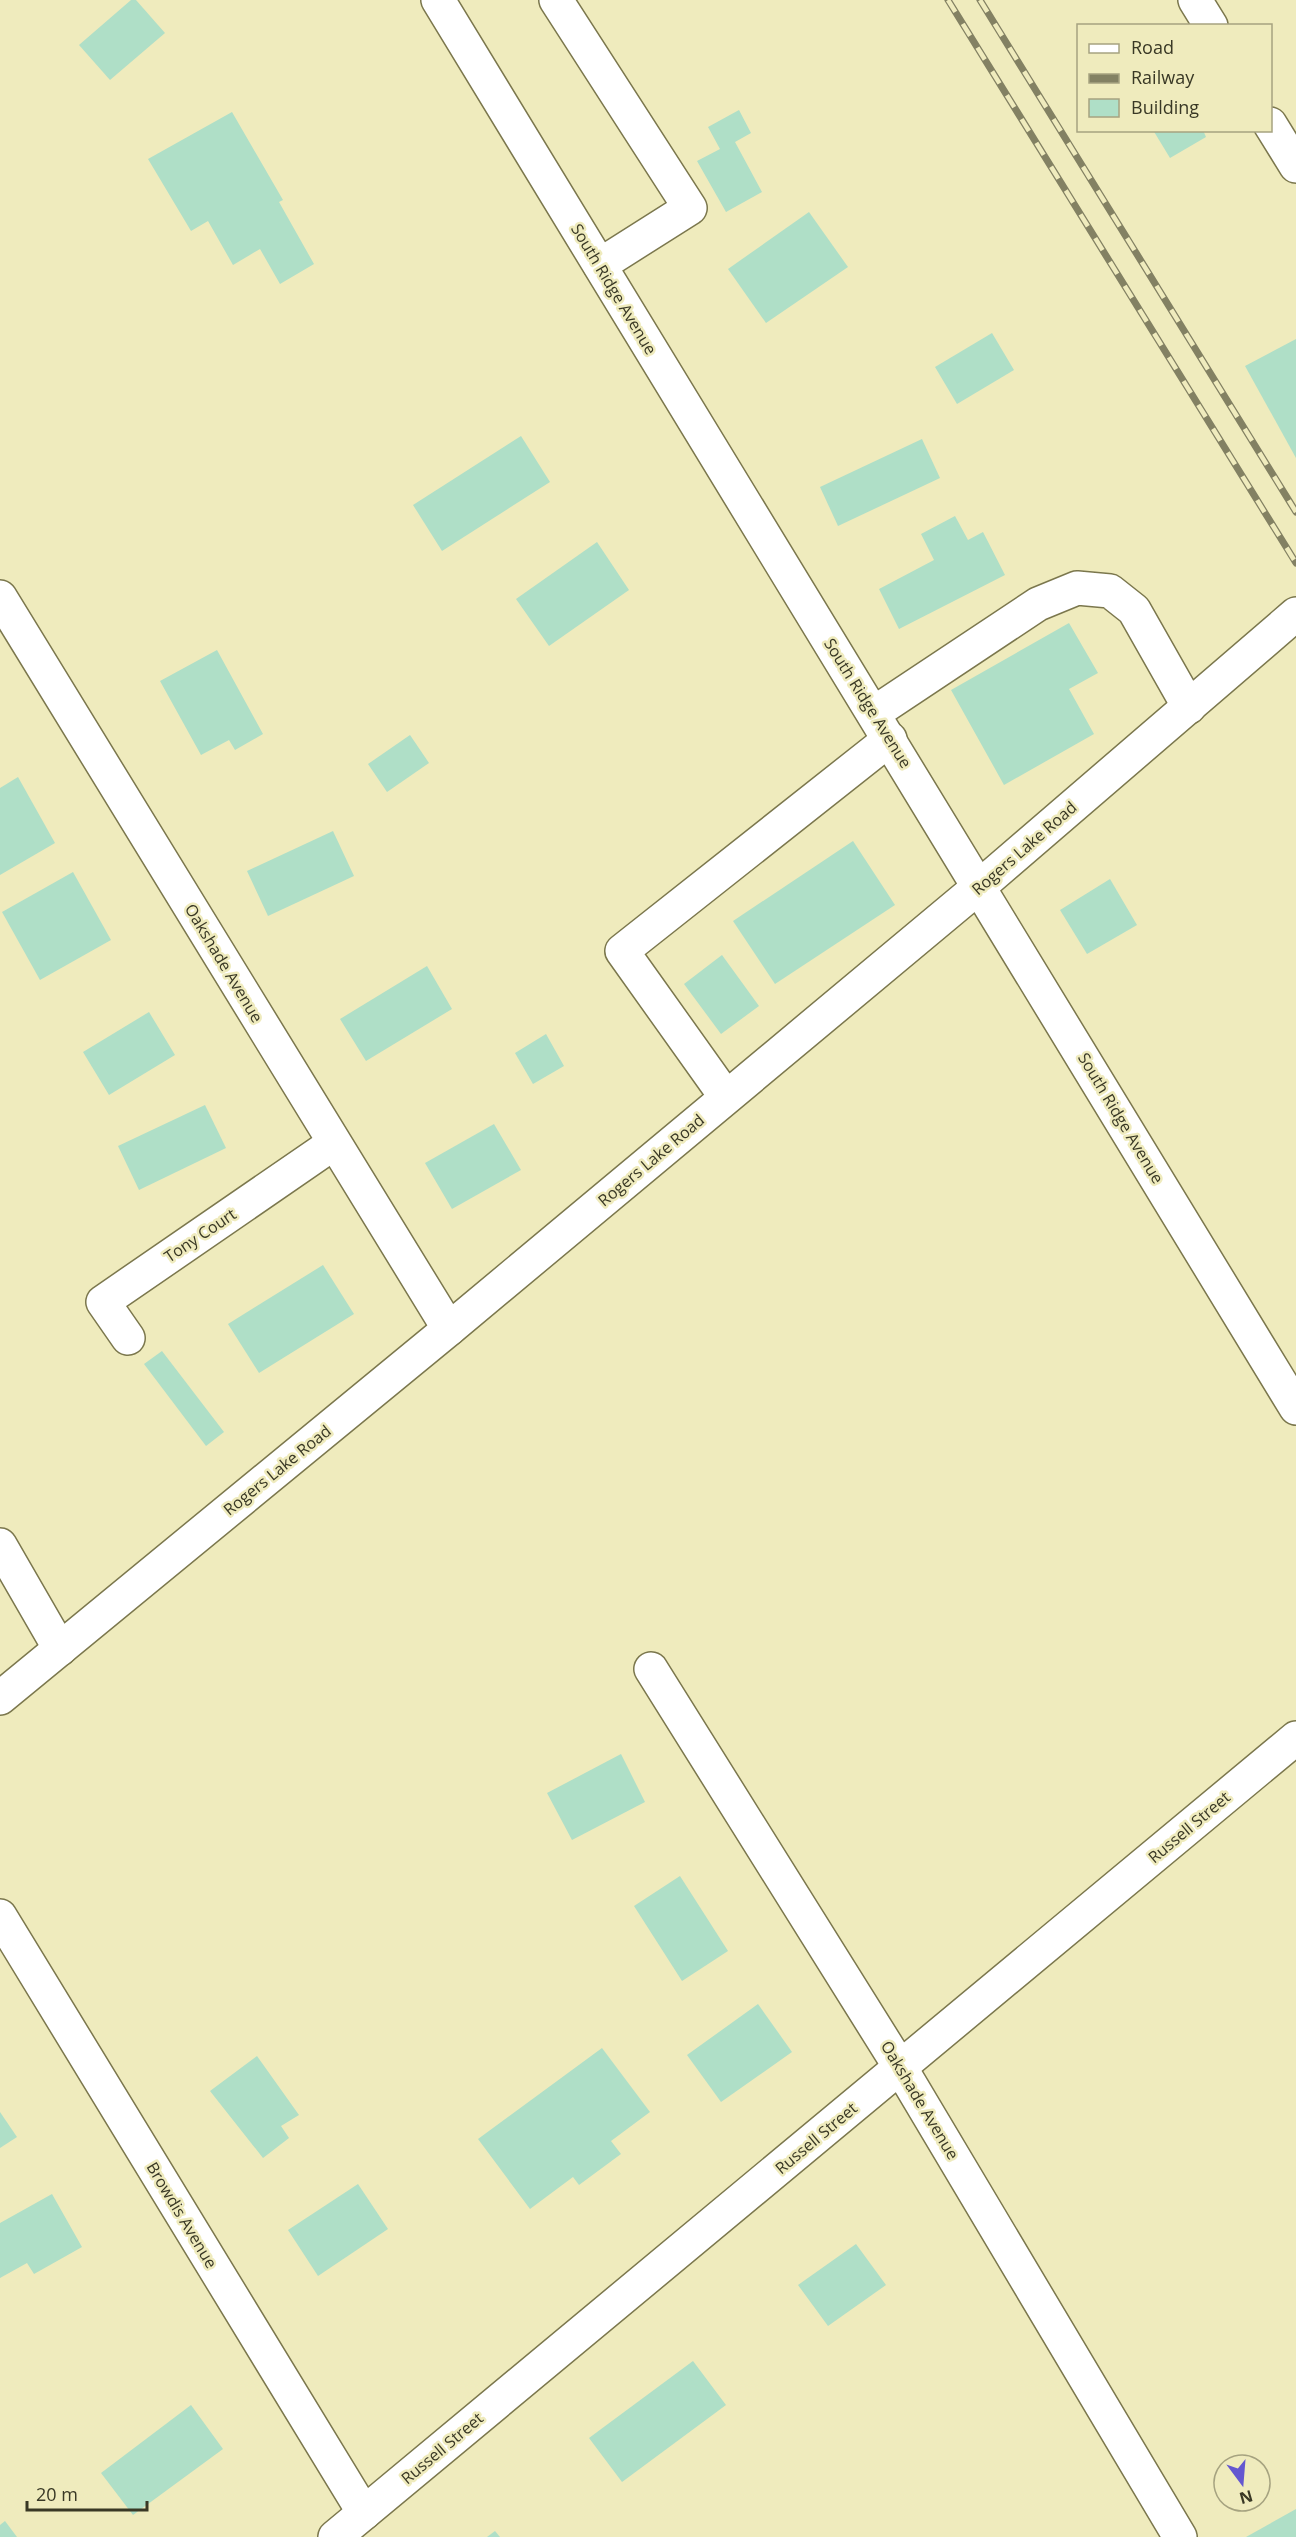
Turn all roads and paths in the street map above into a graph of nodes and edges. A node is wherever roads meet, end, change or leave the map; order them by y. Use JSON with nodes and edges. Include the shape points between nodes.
{"nodes":[{"id":1,"x":438,"y":0,"type":"edge"},
{"id":2,"x":556,"y":0,"type":"edge"},
{"id":3,"x":1195,"y":0,"type":"edge"},
{"id":4,"x":1210,"y":24,"type":"edge"},
{"id":5,"x":600,"y":265,"type":"junction"},
{"id":6,"x":0,"y":597,"type":"edge"},
{"id":7,"x":1296,"y":614,"type":"edge"},
{"id":8,"x":1189,"y":707,"type":"junction"},
{"id":9,"x":882,"y":726,"type":"junction"},
{"id":10,"x":980,"y":886,"type":"junction"},
{"id":11,"x":726,"y":1097,"type":"junction"},
{"id":12,"x":334,"y":1143,"type":"junction"},
{"id":13,"x":449,"y":1329,"type":"junction"},
{"id":14,"x":128,"y":1338,"type":"dead end"},
{"id":15,"x":1296,"y":1408,"type":"edge"},
{"id":16,"x":0,"y":1545,"type":"edge"},
{"id":17,"x":60,"y":1649,"type":"junction"},
{"id":18,"x":651,"y":1669,"type":"dead end"},
{"id":19,"x":0,"y":1698,"type":"edge"},
{"id":20,"x":1296,"y":1738,"type":"edge"},
{"id":21,"x":0,"y":1917,"type":"edge"},
{"id":22,"x":900,"y":2067,"type":"junction"},
{"id":23,"x":364,"y":2513,"type":"junction"},
{"id":24,"x":335,"y":2537,"type":"edge"},
{"id":25,"x":1180,"y":2537,"type":"edge"}],
"edges":[{"from":1,"to":5,"type":"street","name":"South Ridge Avenue"},
{"from":2,"to":5,"type":"street","via":[[690,208]]},
{"from":3,"to":4,"type":"street"},
{"from":5,"to":9,"type":"street","name":"South Ridge Avenue"},
{"from":6,"to":12,"type":"street","name":"Oakshade Avenue"},
{"from":7,"to":8,"type":"street","name":"Rogers Lake Road"},
{"from":8,"to":9,"type":"street","via":[[1134,610],[1110,591],[1077,588],[1038,604]]},
{"from":8,"to":10,"type":"street","name":"Rogers Lake Road"},
{"from":9,"to":10,"type":"street","name":"South Ridge Avenue"},
{"from":9,"to":11,"type":"street","via":[[622,951]]},
{"from":10,"to":11,"type":"street","name":"Rogers Lake Road"},
{"from":10,"to":15,"type":"street","name":"South Ridge Avenue"},
{"from":11,"to":13,"type":"street","name":"Rogers Lake Road"},
{"from":12,"to":13,"type":"street","name":"Oakshade Avenue"},
{"from":12,"to":14,"type":"street","name":"Tony Court","via":[[103,1302]]},
{"from":13,"to":17,"type":"street","name":"Rogers Lake Road"},
{"from":16,"to":17,"type":"street"},
{"from":17,"to":19,"type":"street","name":"Rogers Lake Road"},
{"from":18,"to":22,"type":"street","name":"Oakshade Avenue"},
{"from":20,"to":22,"type":"street","name":"Russell Street"},
{"from":21,"to":23,"type":"street","name":"Browdis Avenue"},
{"from":22,"to":23,"type":"street","name":"Russell Street"},
{"from":22,"to":25,"type":"street","name":"Oakshade Avenue"},
{"from":23,"to":24,"type":"street","name":"Russell Street"}]}
